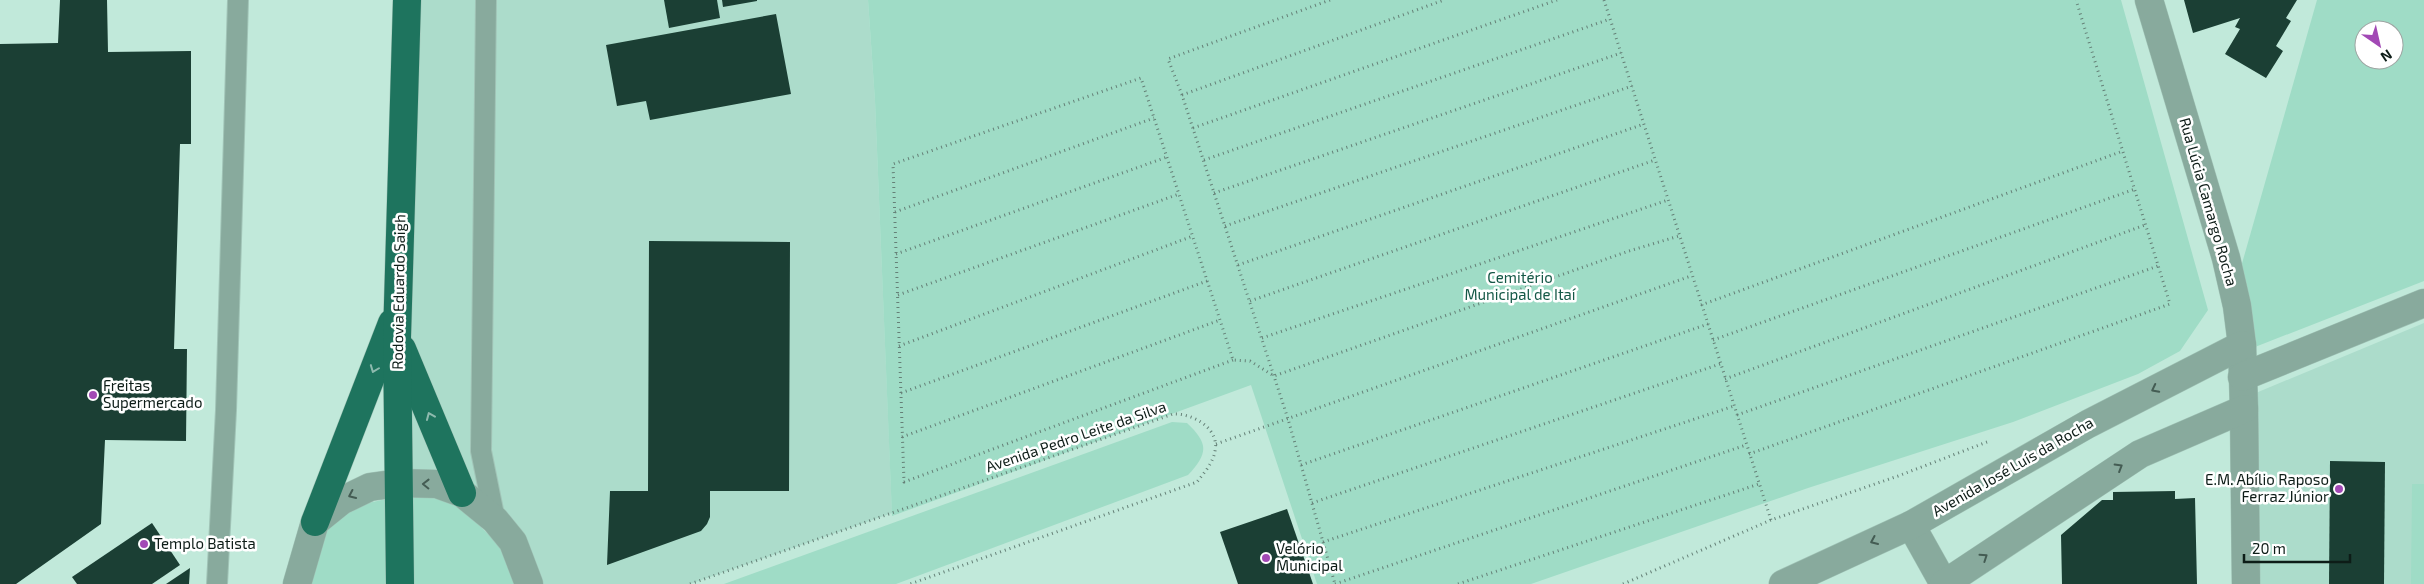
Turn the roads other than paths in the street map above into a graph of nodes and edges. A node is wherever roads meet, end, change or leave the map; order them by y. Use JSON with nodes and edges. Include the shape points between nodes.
{"nodes":[{"id":1,"x":238,"y":0,"type":"edge"},
{"id":2,"x":407,"y":0,"type":"edge"},
{"id":3,"x":486,"y":0,"type":"edge"},
{"id":4,"x":2150,"y":0,"type":"edge"},
{"id":5,"x":2424,"y":303,"type":"edge"},
{"id":6,"x":398,"y":308,"type":"junction"},
{"id":7,"x":397,"y":337,"type":"junction"},
{"id":8,"x":2242,"y":345,"type":"junction"},
{"id":9,"x":2242,"y":377,"type":"junction"},
{"id":10,"x":2244,"y":409,"type":"junction"},
{"id":11,"x":399,"y":483,"type":"junction"},
{"id":12,"x":462,"y":493,"type":"junction"},
{"id":13,"x":495,"y":520,"type":"junction"},
{"id":14,"x":315,"y":522,"type":"junction"},
{"id":15,"x":1911,"y":525,"type":"junction"},
{"id":16,"x":217,"y":584,"type":"edge"},
{"id":17,"x":297,"y":584,"type":"edge"},
{"id":18,"x":400,"y":584,"type":"edge"},
{"id":19,"x":529,"y":584,"type":"edge"},
{"id":20,"x":1783,"y":584,"type":"edge"},
{"id":21,"x":1944,"y":584,"type":"edge"},
{"id":22,"x":2246,"y":584,"type":"edge"}],
"edges":[{"from":1,"to":16,"type":"lane"},
{"from":2,"to":6,"type":"highway","name":"Rodovia Eduardo Saigh"},
{"from":3,"to":13,"type":"lane","via":[[481,451]]},
{"from":4,"to":8,"type":"street","name":"Rua Lúcia Camargo Rocha","via":[[2226,258]]},
{"from":5,"to":9,"type":"street"},
{"from":6,"to":7,"type":"highway","name":"Rodovia Eduardo Saigh"},
{"from":6,"to":14,"type":"highway","one_way":true},
{"from":7,"to":11,"type":"highway","name":"Rodovia Eduardo Saigh"},
{"from":12,"to":7,"type":"highway","one_way":true},
{"from":8,"to":9,"type":"street","name":"Rua Lúcia Camargo Rocha"},
{"from":8,"to":15,"type":"street","name":"Avenida José Luís da Rocha","one_way":true,"via":[[2088,424]]},
{"from":9,"to":10,"type":"street","name":"Rua Lúcia Camargo Rocha"},
{"from":21,"to":10,"type":"street","one_way":true,"via":[[2140,454]]},
{"from":10,"to":22,"type":"street","name":"Rua Lúcia Camargo Rocha"},
{"from":12,"to":11,"type":"street","one_way":true,"via":[[437,484]]},
{"from":11,"to":14,"type":"street","one_way":true,"via":[[370,487],[341,501]]},
{"from":11,"to":18,"type":"highway","name":"Rodovia Eduardo Saigh"},
{"from":12,"to":13,"type":"street"},
{"from":13,"to":19,"type":"street","via":[[513,542]]},
{"from":14,"to":17,"type":"street"},
{"from":15,"to":20,"type":"street","name":"Avenida José Luís da Rocha","one_way":true},
{"from":15,"to":21,"type":"street"}]}
